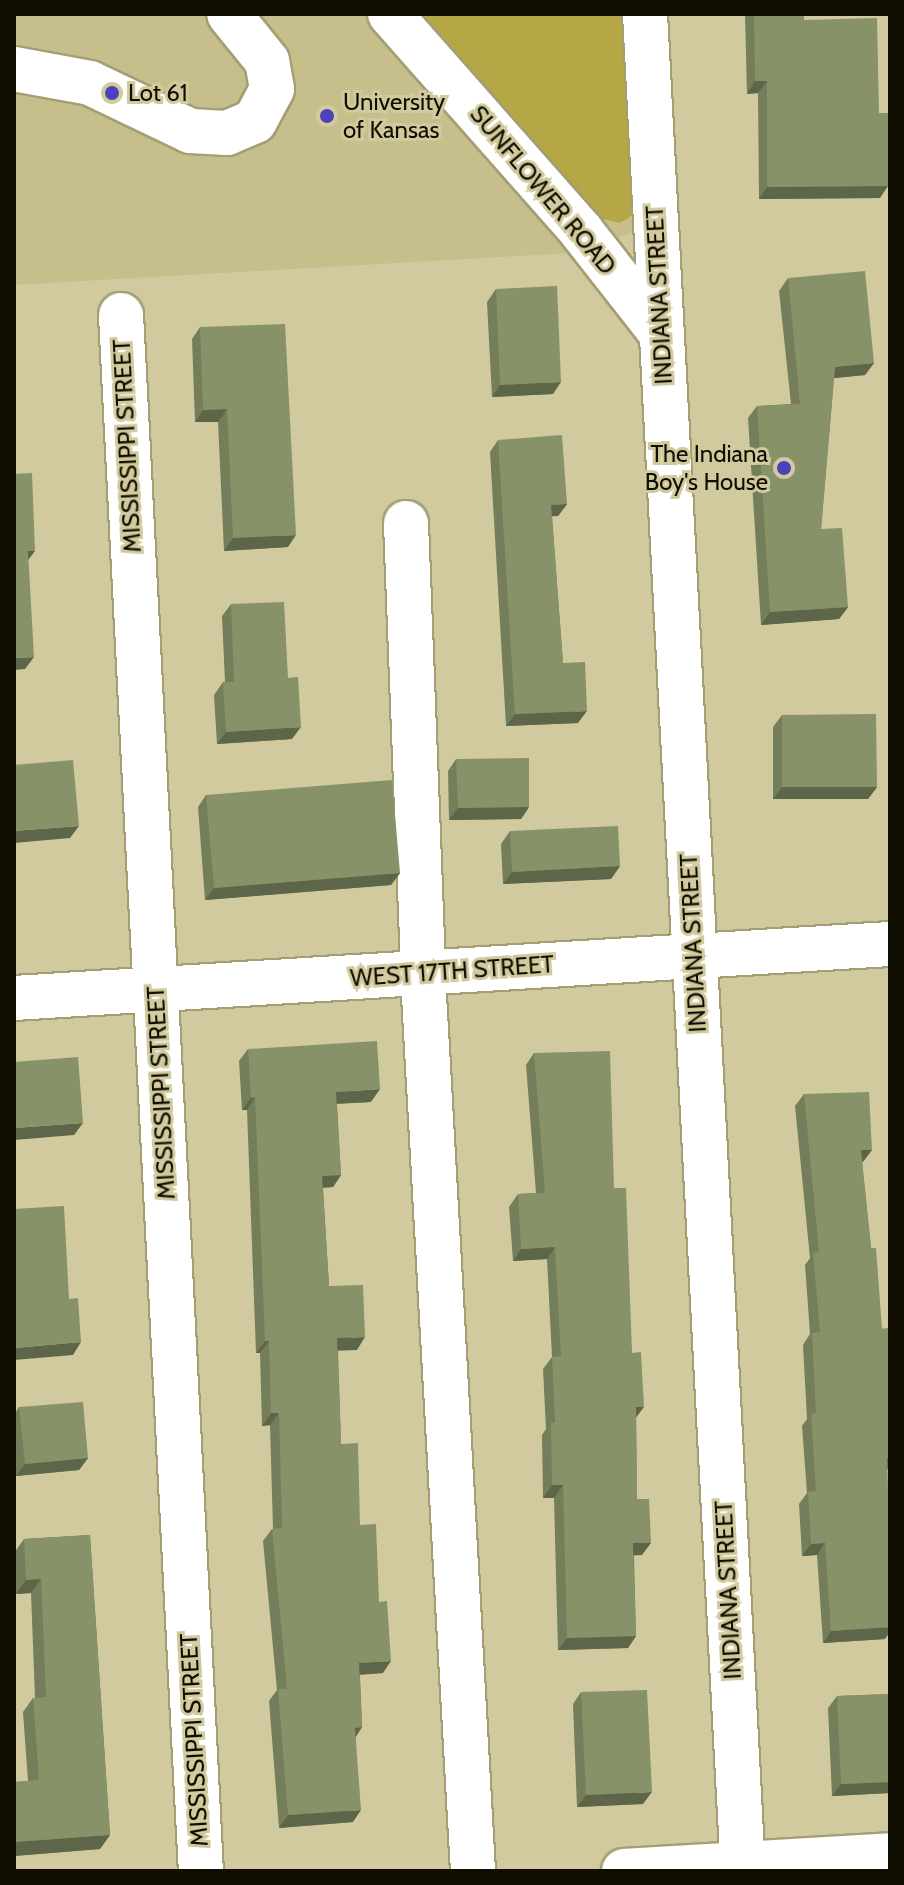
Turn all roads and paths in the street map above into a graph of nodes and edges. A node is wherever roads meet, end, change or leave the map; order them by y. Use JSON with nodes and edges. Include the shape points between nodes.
{"nodes":[{"id":1,"x":229,"y":14,"type":"edge"},
{"id":2,"x":390,"y":14,"type":"edge"},
{"id":3,"x":645,"y":14,"type":"edge"},
{"id":4,"x":14,"y":69,"type":"edge"},
{"id":5,"x":121,"y":315,"type":"dead end"},
{"id":6,"x":661,"y":333,"type":"junction"},
{"id":7,"x":406,"y":523,"type":"dead end"},
{"id":8,"x":890,"y":944,"type":"edge"},
{"id":9,"x":694,"y":956,"type":"junction"},
{"id":10,"x":424,"y":973,"type":"junction"},
{"id":11,"x":155,"y":989,"type":"junction"},
{"id":12,"x":14,"y":998,"type":"edge"},
{"id":13,"x":890,"y":1855,"type":"edge"},
{"id":14,"x":743,"y":1867,"type":"edge"},
{"id":15,"x":201,"y":1871,"type":"edge"},
{"id":16,"x":473,"y":1871,"type":"edge"},
{"id":17,"x":624,"y":1871,"type":"edge"}],
"edges":[{"from":1,"to":4,"type":"street","via":[[267,61],[272,89],[255,121],[227,133],[190,131],[90,83]]},
{"from":2,"to":6,"type":"street","name":"SUNFLOWER ROAD","via":[[581,231]]},
{"from":3,"to":6,"type":"street","name":"INDIANA STREET"},
{"from":5,"to":11,"type":"street","name":"MISSISSIPPI STREET"},
{"from":6,"to":9,"type":"street","name":"INDIANA STREET"},
{"from":7,"to":10,"type":"street"},
{"from":8,"to":9,"type":"street","name":"WEST 17TH STREET"},
{"from":9,"to":10,"type":"street","name":"WEST 17TH STREET"},
{"from":9,"to":14,"type":"street","name":"INDIANA STREET"},
{"from":10,"to":11,"type":"street","name":"WEST 17TH STREET"},
{"from":10,"to":16,"type":"street"},
{"from":11,"to":12,"type":"street","name":"WEST 17TH STREET"},
{"from":11,"to":15,"type":"street","name":"MISSISSIPPI STREET"},
{"from":13,"to":14,"type":"street"},
{"from":14,"to":17,"type":"street"}]}
